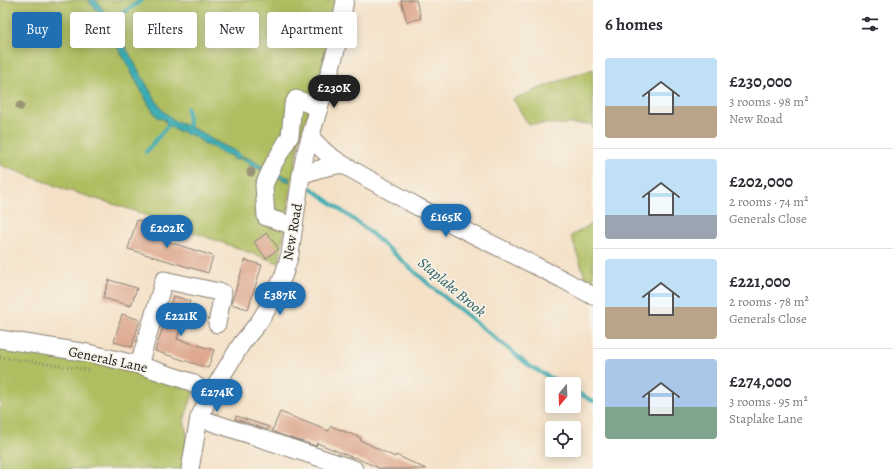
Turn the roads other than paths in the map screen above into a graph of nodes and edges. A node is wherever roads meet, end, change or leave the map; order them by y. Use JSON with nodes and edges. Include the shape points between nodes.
{"nodes":[{"id":1,"x":345,"y":0,"type":"edge"},
{"id":2,"x":319,"y":108,"type":"junction"},
{"id":3,"x":311,"y":138,"type":"junction"},
{"id":4,"x":342,"y":164,"type":"junction"},
{"id":5,"x":301,"y":175,"type":"junction"},
{"id":6,"x":294,"y":226,"type":"junction"},
{"id":7,"x":593,"y":296,"type":"edge"},
{"id":8,"x":217,"y":324,"type":"dead end"},
{"id":9,"x":0,"y":339,"type":"edge"},
{"id":10,"x":139,"y":365,"type":"junction"},
{"id":11,"x":210,"y":395,"type":"junction"},
{"id":12,"x":199,"y":418,"type":"junction"},
{"id":13,"x":190,"y":469,"type":"edge"},
{"id":14,"x":354,"y":469,"type":"edge"}],
"edges":[{"from":1,"to":2,"type":"street","name":"New Road","via":[[336,50]]},
{"from":2,"to":3,"type":"street","name":"New Road"},
{"from":2,"to":6,"type":"street","via":[[296,99],[293,105],[290,136],[264,185],[266,217]]},
{"from":3,"to":4,"type":"street"},
{"from":3,"to":5,"type":"street","name":"New Road"},
{"from":4,"to":5,"type":"street"},
{"from":4,"to":7,"type":"street","via":[[418,207]]},
{"from":5,"to":6,"type":"street","name":"New Road"},
{"from":6,"to":11,"type":"street","name":"New Road","via":[[290,254],[274,298]]},
{"from":8,"to":10,"type":"street","via":[[223,293],[164,280]]},
{"from":9,"to":10,"type":"street","name":"Generals Lane","via":[[88,353]]},
{"from":10,"to":11,"type":"street","name":"Generals Lane","via":[[192,382]]},
{"from":11,"to":12,"type":"street","name":"New Road"},
{"from":12,"to":13,"type":"street","name":"New Road"},
{"from":12,"to":14,"type":"street"}]}
